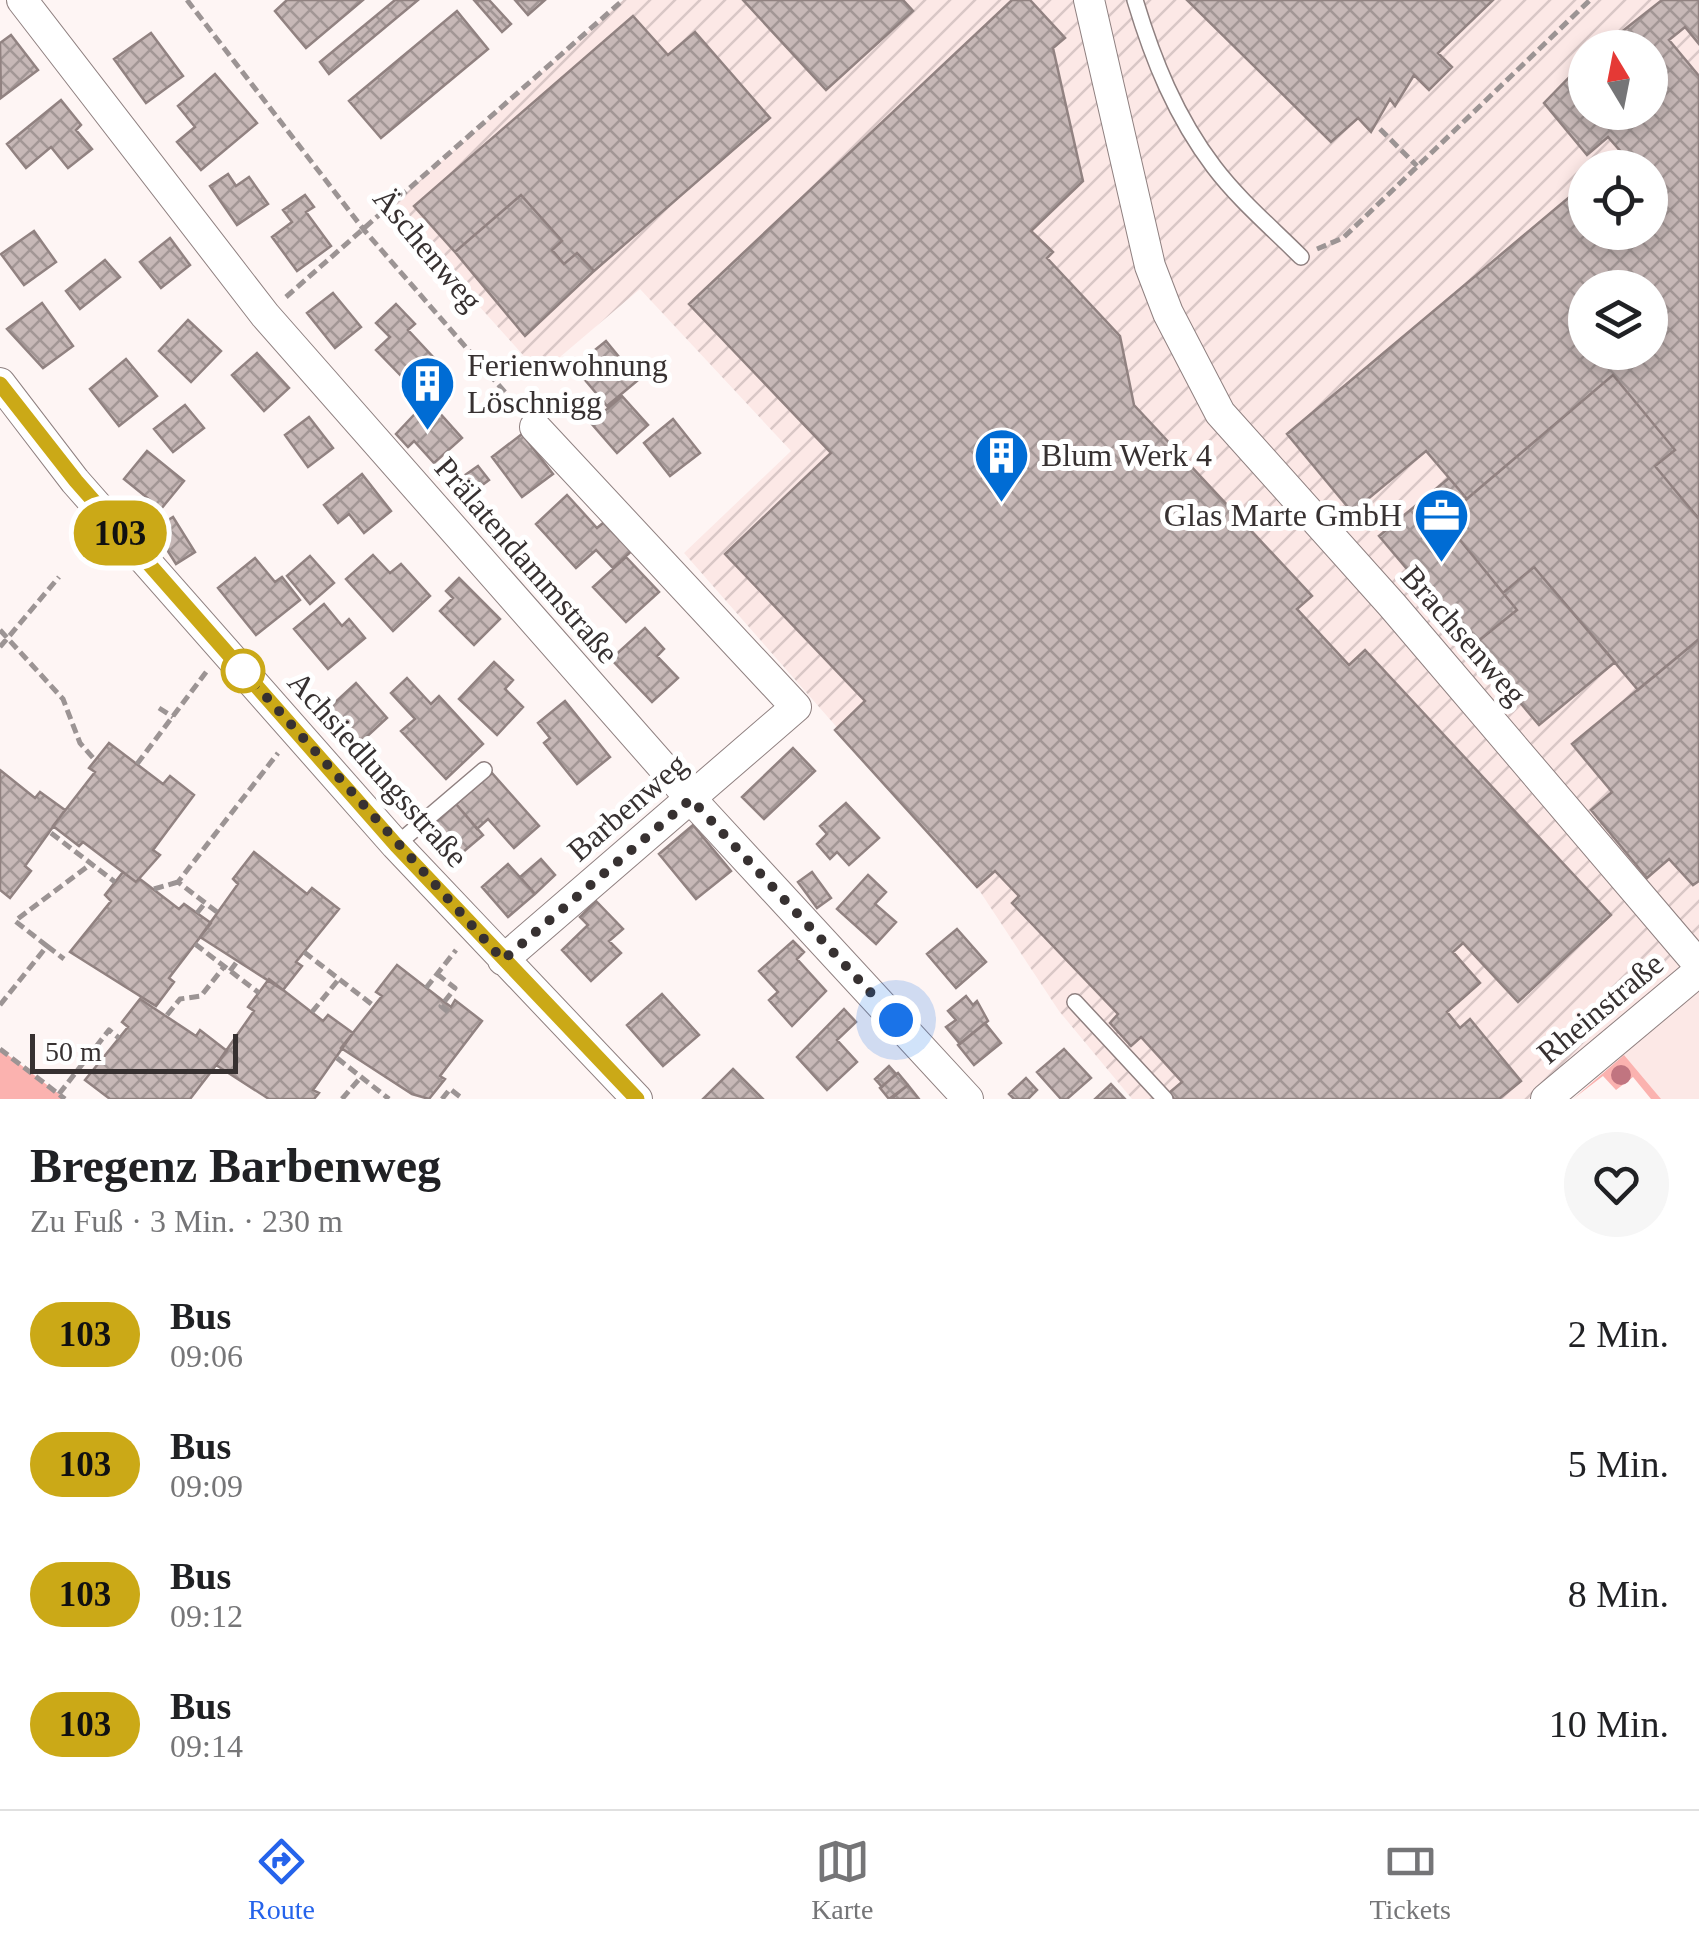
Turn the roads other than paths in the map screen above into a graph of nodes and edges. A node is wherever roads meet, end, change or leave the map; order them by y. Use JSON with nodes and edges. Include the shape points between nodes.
{"nodes":[{"id":1,"x":22,"y":0,"type":"edge"},
{"id":2,"x":1089,"y":0,"type":"edge"},
{"id":3,"x":1135,"y":0,"type":"edge"},
{"id":4,"x":1301,"y":257,"type":"road end"},
{"id":5,"x":0,"y":384,"type":"edge"},
{"id":6,"x":536,"y":426,"type":"road end"},
{"id":7,"x":484,"y":770,"type":"dead end"},
{"id":8,"x":691,"y":799,"type":"junction"},
{"id":9,"x":396,"y":845,"type":"junction"},
{"id":10,"x":503,"y":960,"type":"junction"},
{"id":11,"x":1699,"y":968,"type":"edge"},
{"id":12,"x":1075,"y":1002,"type":"dead end"},
{"id":13,"x":637,"y":1099,"type":"edge"},
{"id":14,"x":968,"y":1099,"type":"edge"},
{"id":15,"x":1166,"y":1099,"type":"edge"},
{"id":16,"x":1546,"y":1099,"type":"edge"}],
"edges":[{"from":1,"to":8,"type":"street","name":"Prälatendammstraße","via":[[265,315]]},
{"from":2,"to":11,"type":"street","name":"Brachsenweg","via":[[1150,266],[1220,413]]},
{"from":3,"to":4,"type":"lane","via":[[1181,119],[1216,170]]},
{"from":5,"to":9,"type":"street","name":"Achsiedlungsstraße","via":[[76,481]]},
{"from":6,"to":8,"type":"street","name":"Barbenweg","via":[[796,707]]},
{"from":7,"to":9,"type":"lane"},
{"from":8,"to":10,"type":"street","name":"Barbenweg"},
{"from":8,"to":14,"type":"street","name":"Prälatendammstraße"},
{"from":9,"to":10,"type":"street","name":"Achsiedlungsstraße"},
{"from":10,"to":13,"type":"street","name":"Achsiedlungsstraße"},
{"from":11,"to":16,"type":"street","name":"Rheinstraße"},
{"from":12,"to":15,"type":"lane"}]}
